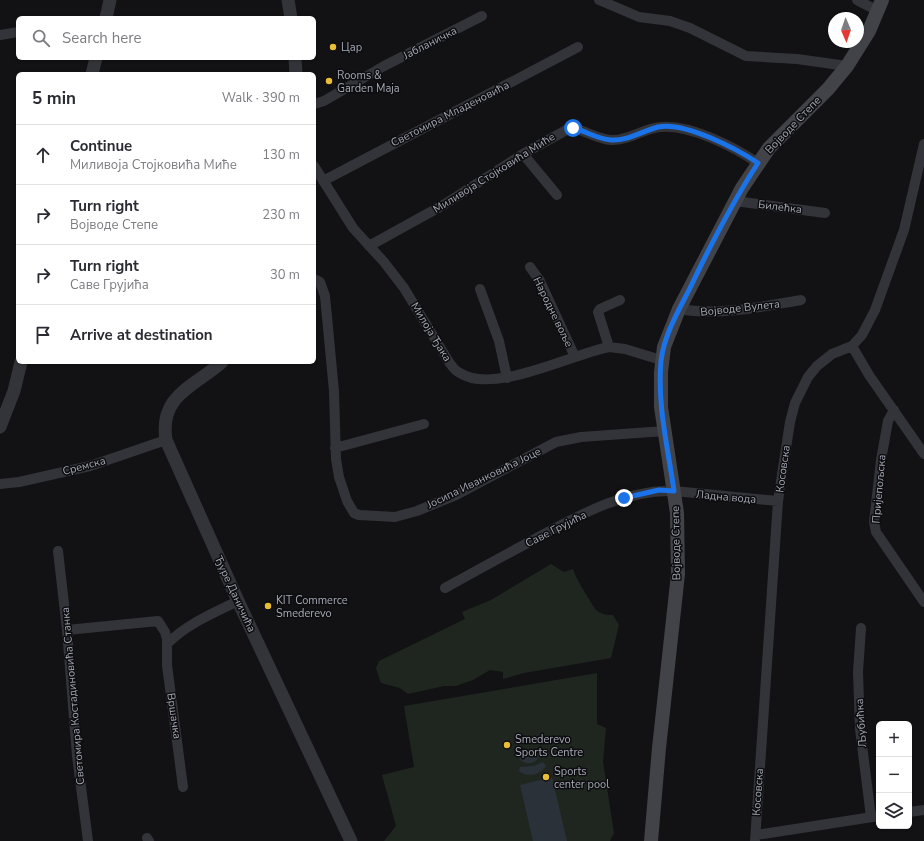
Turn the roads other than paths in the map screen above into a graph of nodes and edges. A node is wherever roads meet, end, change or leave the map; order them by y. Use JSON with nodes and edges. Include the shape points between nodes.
{"nodes":[{"id":1,"x":110,"y":0,"type":"edge"},
{"id":2,"x":288,"y":0,"type":"edge"},
{"id":3,"x":599,"y":0,"type":"edge"},
{"id":4,"x":857,"y":0,"type":"edge"},
{"id":5,"x":880,"y":6,"type":"edge"},
{"id":6,"x":106,"y":16,"type":"edge"},
{"id":7,"x":291,"y":16,"type":"edge"},
{"id":8,"x":482,"y":16,"type":"dead end"},
{"id":9,"x":16,"y":32,"type":"edge"},
{"id":10,"x":0,"y":34,"type":"edge"},
{"id":11,"x":578,"y":47,"type":"dead end"},
{"id":12,"x":96,"y":60,"type":"edge"},
{"id":13,"x":295,"y":60,"type":"edge"},
{"id":14,"x":847,"y":66,"type":"junction"},
{"id":15,"x":92,"y":72,"type":"edge"},
{"id":16,"x":296,"y":72,"type":"edge"},
{"id":17,"x":316,"y":103,"type":"edge"},
{"id":18,"x":924,"y":144,"type":"edge"},
{"id":19,"x":523,"y":154,"type":"junction"},
{"id":20,"x":758,"y":163,"type":"junction"},
{"id":21,"x":318,"y":179,"type":"edge"},
{"id":22,"x":557,"y":195,"type":"dead end"},
{"id":23,"x":735,"y":201,"type":"junction"},
{"id":24,"x":825,"y":212,"type":"dead end"},
{"id":25,"x":369,"y":246,"type":"junction"},
{"id":26,"x":530,"y":268,"type":"dead end"},
{"id":27,"x":316,"y":280,"type":"edge"},
{"id":28,"x":480,"y":289,"type":"dead end"},
{"id":29,"x":620,"y":300,"type":"dead end"},
{"id":30,"x":801,"y":300,"type":"dead end"},
{"id":31,"x":679,"y":309,"type":"junction"},
{"id":32,"x":852,"y":346,"type":"junction"},
{"id":33,"x":609,"y":347,"type":"junction"},
{"id":34,"x":575,"y":356,"type":"junction"},
{"id":35,"x":662,"y":360,"type":"junction"},
{"id":36,"x":21,"y":364,"type":"edge"},
{"id":37,"x":209,"y":367,"type":"edge"},
{"id":38,"x":507,"y":378,"type":"junction"},
{"id":39,"x":894,"y":410,"type":"junction"},
{"id":40,"x":424,"y":424,"type":"dead end"},
{"id":41,"x":0,"y":427,"type":"edge"},
{"id":42,"x":664,"y":430,"type":"junction"},
{"id":43,"x":166,"y":440,"type":"junction"},
{"id":44,"x":335,"y":448,"type":"junction"},
{"id":45,"x":924,"y":454,"type":"edge"},
{"id":46,"x":0,"y":484,"type":"edge"},
{"id":47,"x":674,"y":491,"type":"junction"},
{"id":48,"x":778,"y":501,"type":"junction"},
{"id":49,"x":58,"y":551,"type":"dead end"},
{"id":50,"x":445,"y":588,"type":"dead end"},
{"id":51,"x":238,"y":600,"type":"junction"},
{"id":52,"x":924,"y":602,"type":"edge"},
{"id":53,"x":861,"y":628,"type":"dead end"},
{"id":54,"x":68,"y":630,"type":"junction"},
{"id":55,"x":167,"y":644,"type":"junction"},
{"id":56,"x":183,"y":787,"type":"dead end"},
{"id":57,"x":924,"y":810,"type":"edge"},
{"id":58,"x":912,"y":812,"type":"edge"},
{"id":59,"x":875,"y":817,"type":"edge"},
{"id":60,"x":755,"y":838,"type":"edge"},
{"id":61,"x":88,"y":841,"type":"edge"},
{"id":62,"x":351,"y":841,"type":"edge"},
{"id":63,"x":651,"y":841,"type":"edge"}],
"edges":[{"from":1,"to":6,"type":"street"},
{"from":2,"to":7,"type":"street"},
{"from":3,"to":14,"type":"street","via":[[639,17],[670,21],[690,28],[746,56],[797,59]]},
{"from":4,"to":5,"type":"street"},
{"from":5,"to":14,"type":"main road","name":"Војводе Степе","via":[[869,31]]},
{"from":8,"to":17,"type":"street","name":"Јабланичка"},
{"from":9,"to":10,"type":"street"},
{"from":11,"to":21,"type":"street","name":"Светомира Младеновића"},
{"from":12,"to":15,"type":"street"},
{"from":13,"to":16,"type":"street"},
{"from":14,"to":20,"type":"main road","name":"Војводе Степе","via":[[769,148]]},
{"from":18,"to":32,"type":"street","via":[[904,230],[881,295],[862,335]]},
{"from":19,"to":20,"type":"street","name":"Миливоја Стојковића Миће","via":[[570,128],[611,140],[629,138],[660,126],[669,126],[710,138]]},
{"from":19,"to":22,"type":"street"},
{"from":19,"to":25,"type":"street","name":"Миливоја Стојковића Миће","via":[[444,204]]},
{"from":20,"to":23,"type":"main road","name":"Војводе Степе"},
{"from":21,"to":25,"type":"street","name":"Милоја Ђака"},
{"from":23,"to":24,"type":"street","name":"Билећка"},
{"from":23,"to":31,"type":"main road","name":"Војводе Степе"},
{"from":25,"to":38,"type":"street","name":"Милоја Ђака","via":[[404,288],[460,374],[473,378]]},
{"from":26,"to":34,"type":"street","name":"Народне воље","via":[[540,281]]},
{"from":27,"to":44,"type":"street","name":"Јосипа Иванковића Јоце","via":[[322,286],[326,303],[334,391]]},
{"from":28,"to":38,"type":"street","via":[[499,341]]},
{"from":29,"to":33,"type":"street","via":[[598,312]]},
{"from":30,"to":31,"type":"street","name":"Војводе Вулета","via":[[758,308],[708,312]]},
{"from":31,"to":35,"type":"main road","name":"Војводе Степе","via":[[667,337]]},
{"from":32,"to":39,"type":"street"},
{"from":32,"to":48,"type":"street","name":"Косовска","via":[[832,354],[823,361],[801,389],[790,422]]},
{"from":33,"to":34,"type":"street","name":"Милоја Ђака"},
{"from":33,"to":35,"type":"street","name":"Милоја Ђака"},
{"from":34,"to":38,"type":"street","name":"Милоја Ђака"},
{"from":35,"to":42,"type":"main road","name":"Војводе Степе","via":[[661,396]]},
{"from":36,"to":41,"type":"street","via":[[14,391]]},
{"from":37,"to":43,"type":"street","name":"Ђуре Даничића","via":[[172,402],[165,422]]},
{"from":39,"to":45,"type":"street"},
{"from":39,"to":52,"type":"street","name":"Пријепољска","via":[[888,421],[881,460],[874,522],[876,532]]},
{"from":40,"to":44,"type":"street"},
{"from":42,"to":44,"type":"street","name":"Јосипа Иванковића Јоце","via":[[580,437],[556,442],[456,495],[395,517],[372,516],[354,512],[350,508],[342,488]]},
{"from":42,"to":47,"type":"main road","name":"Војводе Степе"},
{"from":43,"to":46,"type":"street","name":"Сремска","via":[[90,466]]},
{"from":43,"to":51,"type":"street","name":"Ђуре Даничића"},
{"from":47,"to":48,"type":"street","name":"Ладна вода"},
{"from":47,"to":50,"type":"street","name":"Саве Грујића","via":[[659,490],[602,506],[555,528]]},
{"from":47,"to":63,"type":"main road","name":"Војводе Степе","via":[[678,546],[677,580]]},
{"from":48,"to":60,"type":"street","name":"Косовска"},
{"from":49,"to":54,"type":"street","name":"Светомира Костадиновића Станка"},
{"from":51,"to":55,"type":"street","via":[[189,625]]},
{"from":51,"to":62,"type":"street","name":"Ђуре Даничића"},
{"from":53,"to":59,"type":"street","name":"Љубићка","via":[[858,672],[860,729]]},
{"from":54,"to":55,"type":"street","name":"Вршачка","via":[[156,620],[165,632]]},
{"from":54,"to":61,"type":"street","name":"Светомира Костадиновића Станка"},
{"from":55,"to":56,"type":"street","name":"Вршачка","via":[[167,665]]},
{"from":57,"to":58,"type":"street"},
{"from":59,"to":60,"type":"street"}]}
